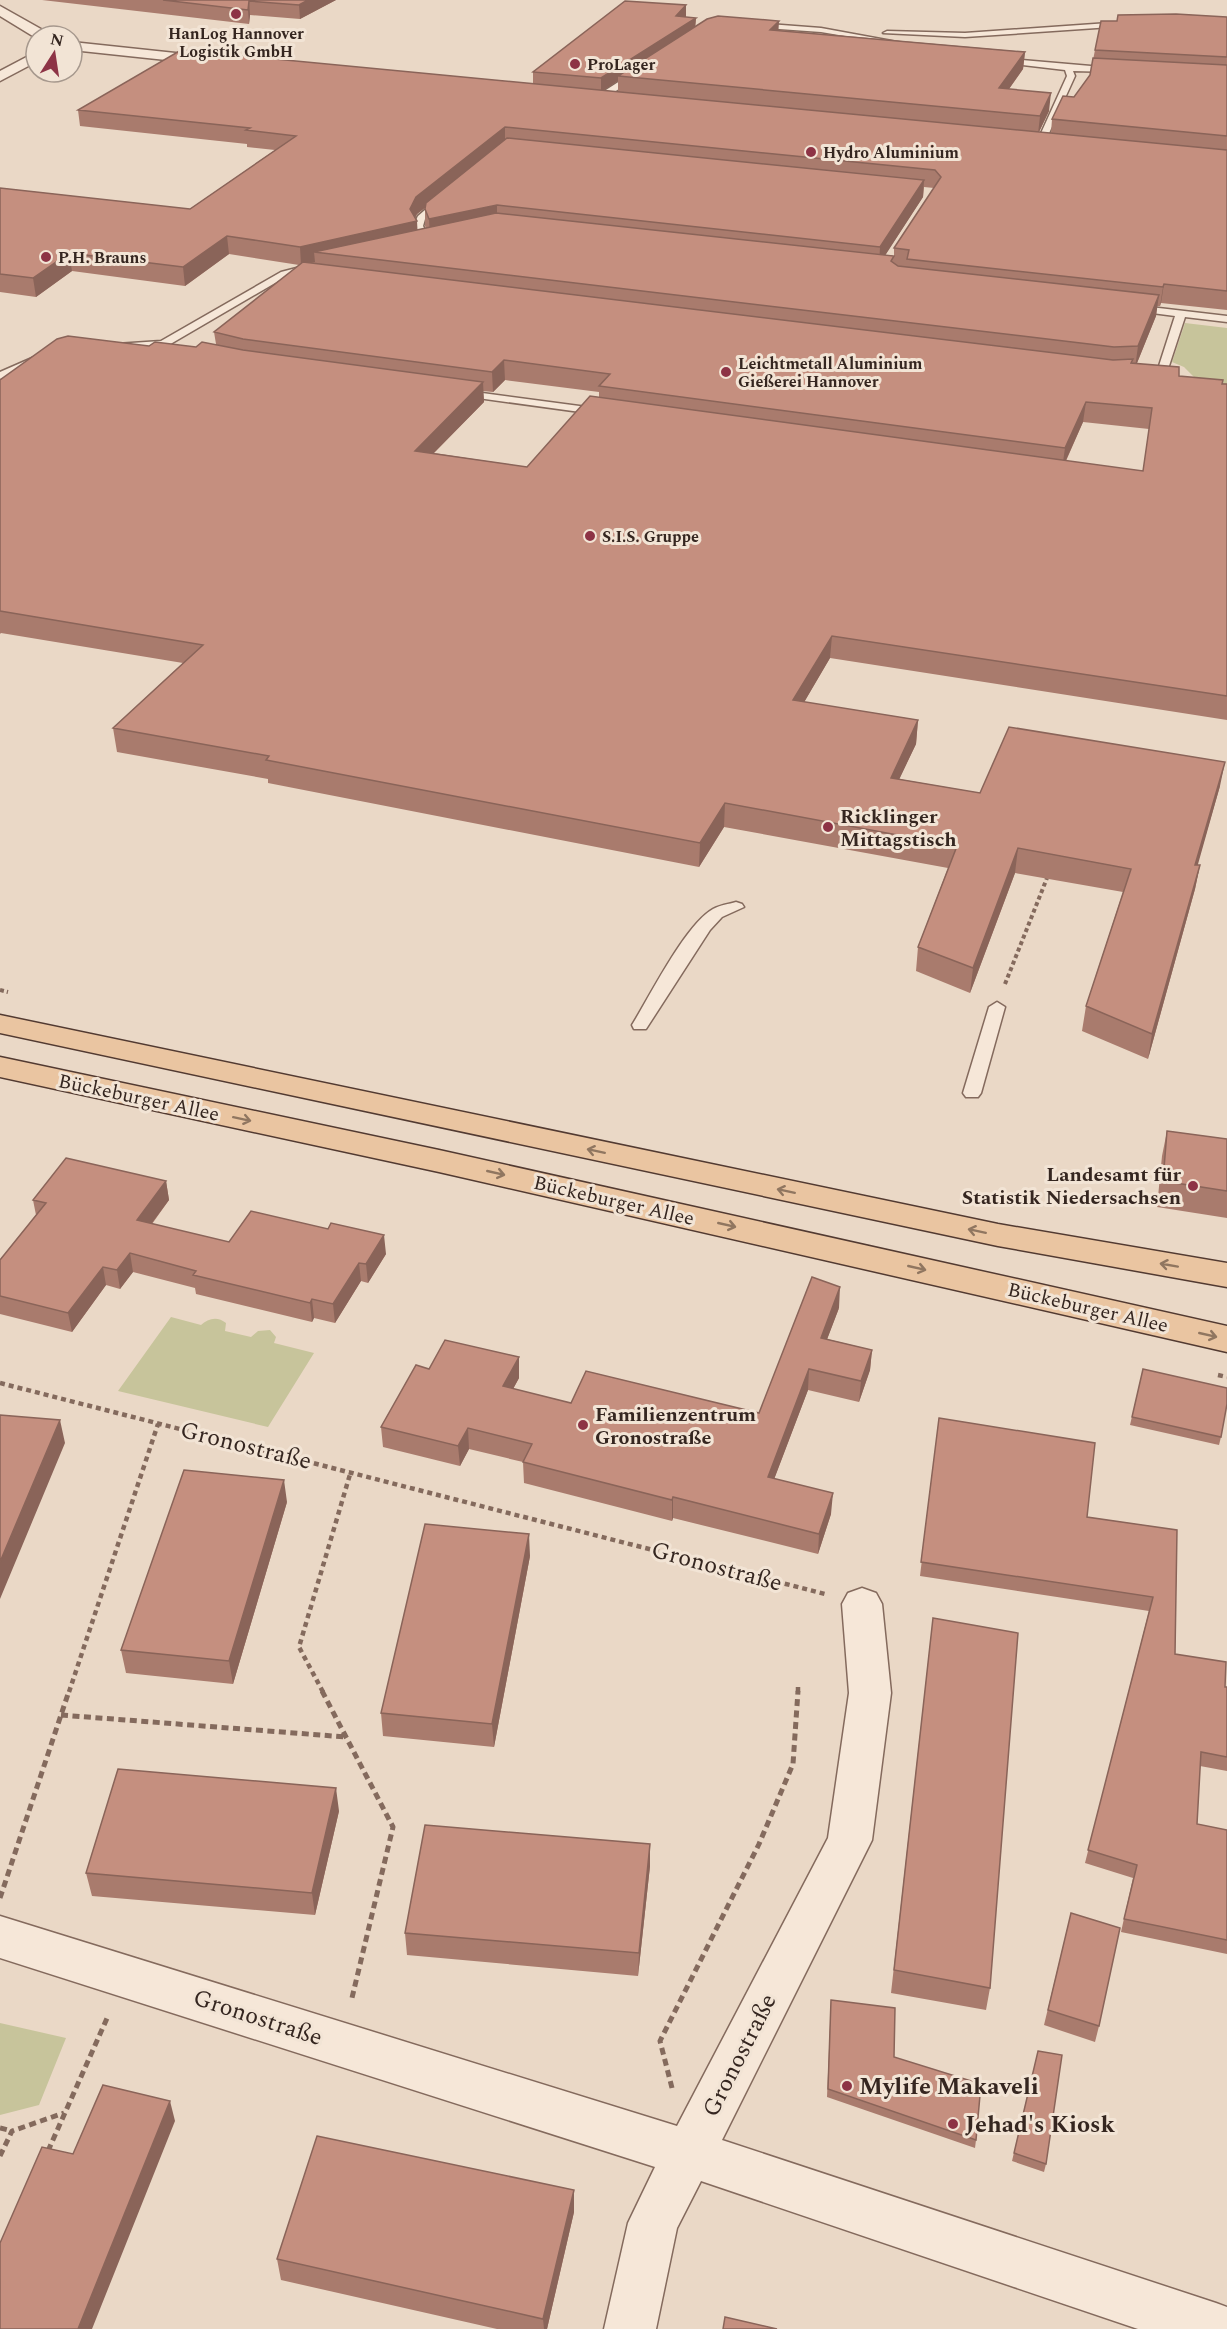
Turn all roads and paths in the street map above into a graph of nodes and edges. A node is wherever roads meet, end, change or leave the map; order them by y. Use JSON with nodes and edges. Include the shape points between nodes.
{"nodes":[{"id":1,"x":0,"y":10,"type":"edge"},
{"id":2,"x":1137,"y":24,"type":"edge"},
{"id":3,"x":24,"y":25,"type":"edge"},
{"id":4,"x":744,"y":25,"type":"edge"},
{"id":5,"x":821,"y":30,"type":"junction"},
{"id":6,"x":909,"y":45,"type":"edge"},
{"id":7,"x":84,"y":47,"type":"edge"},
{"id":8,"x":993,"y":59,"type":"edge"},
{"id":9,"x":24,"y":63,"type":"edge"},
{"id":10,"x":230,"y":63,"type":"edge"},
{"id":11,"x":1068,"y":68,"type":"junction"},
{"id":12,"x":644,"y":70,"type":"edge"},
{"id":13,"x":1121,"y":70,"type":"edge"},
{"id":14,"x":0,"y":77,"type":"edge"},
{"id":15,"x":592,"y":98,"type":"joint"},
{"id":16,"x":621,"y":101,"type":"edge"},
{"id":17,"x":1035,"y":141,"type":"joint"},
{"id":18,"x":1060,"y":144,"type":"edge"},
{"id":19,"x":454,"y":190,"type":"edge"},
{"id":20,"x":425,"y":242,"type":"edge"},
{"id":21,"x":318,"y":265,"type":"edge"},
{"id":22,"x":284,"y":274,"type":"junction"},
{"id":23,"x":320,"y":278,"type":"edge"},
{"id":24,"x":1122,"y":307,"type":"edge"},
{"id":25,"x":1181,"y":314,"type":"junction"},
{"id":26,"x":1227,"y":319,"type":"edge"},
{"id":27,"x":163,"y":344,"type":"junction"},
{"id":28,"x":108,"y":347,"type":"edge"},
{"id":29,"x":181,"y":350,"type":"edge"},
{"id":30,"x":55,"y":354,"type":"edge"},
{"id":31,"x":1131,"y":373,"type":"edge"},
{"id":32,"x":0,"y":376,"type":"edge"},
{"id":33,"x":446,"y":391,"type":"edge"},
{"id":34,"x":612,"y":413,"type":"edge"},
{"id":35,"x":1047,"y":878,"type":"edge"},
{"id":36,"x":736,"y":908,"type":"dead end"},
{"id":37,"x":999,"y":999,"type":"joint"},
{"id":38,"x":0,"y":1024,"type":"edge"},
{"id":39,"x":640,"y":1025,"type":"dead end"},
{"id":40,"x":0,"y":1067,"type":"edge"},
{"id":41,"x":972,"y":1093,"type":"dead end"},
{"id":42,"x":1227,"y":1275,"type":"edge"},
{"id":43,"x":1227,"y":1339,"type":"edge"},
{"id":44,"x":0,"y":1383,"type":"edge"},
{"id":45,"x":158,"y":1424,"type":"junction"},
{"id":46,"x":351,"y":1471,"type":"junction"},
{"id":47,"x":862,"y":1604,"type":"joint"},
{"id":48,"x":798,"y":1686,"type":"dead end"},
{"id":49,"x":61,"y":1715,"type":"junction"},
{"id":50,"x":346,"y":1737,"type":"junction"},
{"id":51,"x":0,"y":1898,"type":"edge"},
{"id":52,"x":0,"y":1937,"type":"edge"},
{"id":53,"x":127,"y":1975,"type":"junction"},
{"id":54,"x":341,"y":2043,"type":"junction"},
{"id":55,"x":65,"y":2113,"type":"junction"},
{"id":56,"x":0,"y":2128,"type":"edge"},
{"id":57,"x":12,"y":2131,"type":"junction"},
{"id":58,"x":688,"y":2153,"type":"junction"},
{"id":59,"x":46,"y":2154,"type":"edge"},
{"id":60,"x":0,"y":2156,"type":"edge"},
{"id":61,"x":630,"y":2329,"type":"edge"},
{"id":62,"x":1216,"y":2329,"type":"edge"}],
"edges":[{"from":1,"to":3,"type":"street"},
{"from":2,"to":5,"type":"lane","via":[[965,35]]},
{"from":4,"to":5,"type":"lane"},
{"from":5,"to":6,"type":"lane"},
{"from":7,"to":10,"type":"street"},
{"from":8,"to":11,"type":"lane"},
{"from":9,"to":14,"type":"street"},
{"from":11,"to":13,"type":"lane"},
{"from":11,"to":17,"type":"lane","via":[[1071,76]]},
{"from":12,"to":15,"type":"lane"},
{"from":15,"to":16,"type":"street"},
{"from":17,"to":18,"type":"street"},
{"from":19,"to":20,"type":"lane","via":[[421,218],[418,226]]},
{"from":21,"to":22,"type":"lane"},
{"from":22,"to":23,"type":"lane"},
{"from":22,"to":27,"type":"lane"},
{"from":24,"to":25,"type":"lane"},
{"from":25,"to":26,"type":"lane"},
{"from":25,"to":31,"type":"lane","via":[[1162,372]]},
{"from":27,"to":28,"type":"lane"},
{"from":27,"to":29,"type":"lane"},
{"from":30,"to":32,"type":"lane","via":[[34,359]]},
{"from":33,"to":34,"type":"lane"},
{"from":35,"to":37,"type":"path"},
{"from":36,"to":39,"type":"lane","via":[[724,909],[714,916]]},
{"from":37,"to":41,"type":"lane"},
{"from":42,"to":38,"type":"main road","name":"Bückeburger Allee","one_way":true,"via":[[998,1235]]},
{"from":40,"to":43,"type":"main road","name":"Bückeburger Allee","one_way":true,"via":[[439,1161]]},
{"from":44,"to":45,"type":"path","name":"Gronostraße"},
{"from":45,"to":46,"type":"path","name":"Gronostraße"},
{"from":45,"to":49,"type":"path"},
{"from":46,"to":47,"type":"path","name":"Gronostraße"},
{"from":46,"to":50,"type":"path","via":[[299,1647]]},
{"from":47,"to":58,"type":"street","name":"Gronostraße","via":[[870,1693],[850,1840]]},
{"from":48,"to":58,"type":"path","via":[[793,1764],[759,1844],[660,2041]]},
{"from":49,"to":50,"type":"path"},
{"from":49,"to":51,"type":"path"},
{"from":50,"to":54,"type":"path","via":[[393,1827]]},
{"from":52,"to":53,"type":"street","name":"Gronostraße"},
{"from":53,"to":54,"type":"street","name":"Gronostraße"},
{"from":53,"to":55,"type":"path"},
{"from":54,"to":58,"type":"street","name":"Gronostraße"},
{"from":55,"to":57,"type":"path"},
{"from":55,"to":59,"type":"path"},
{"from":56,"to":57,"type":"path"},
{"from":57,"to":60,"type":"path"},
{"from":58,"to":61,"type":"street","via":[[653,2223]]},
{"from":58,"to":62,"type":"street","name":"Gronostraße"}]}
